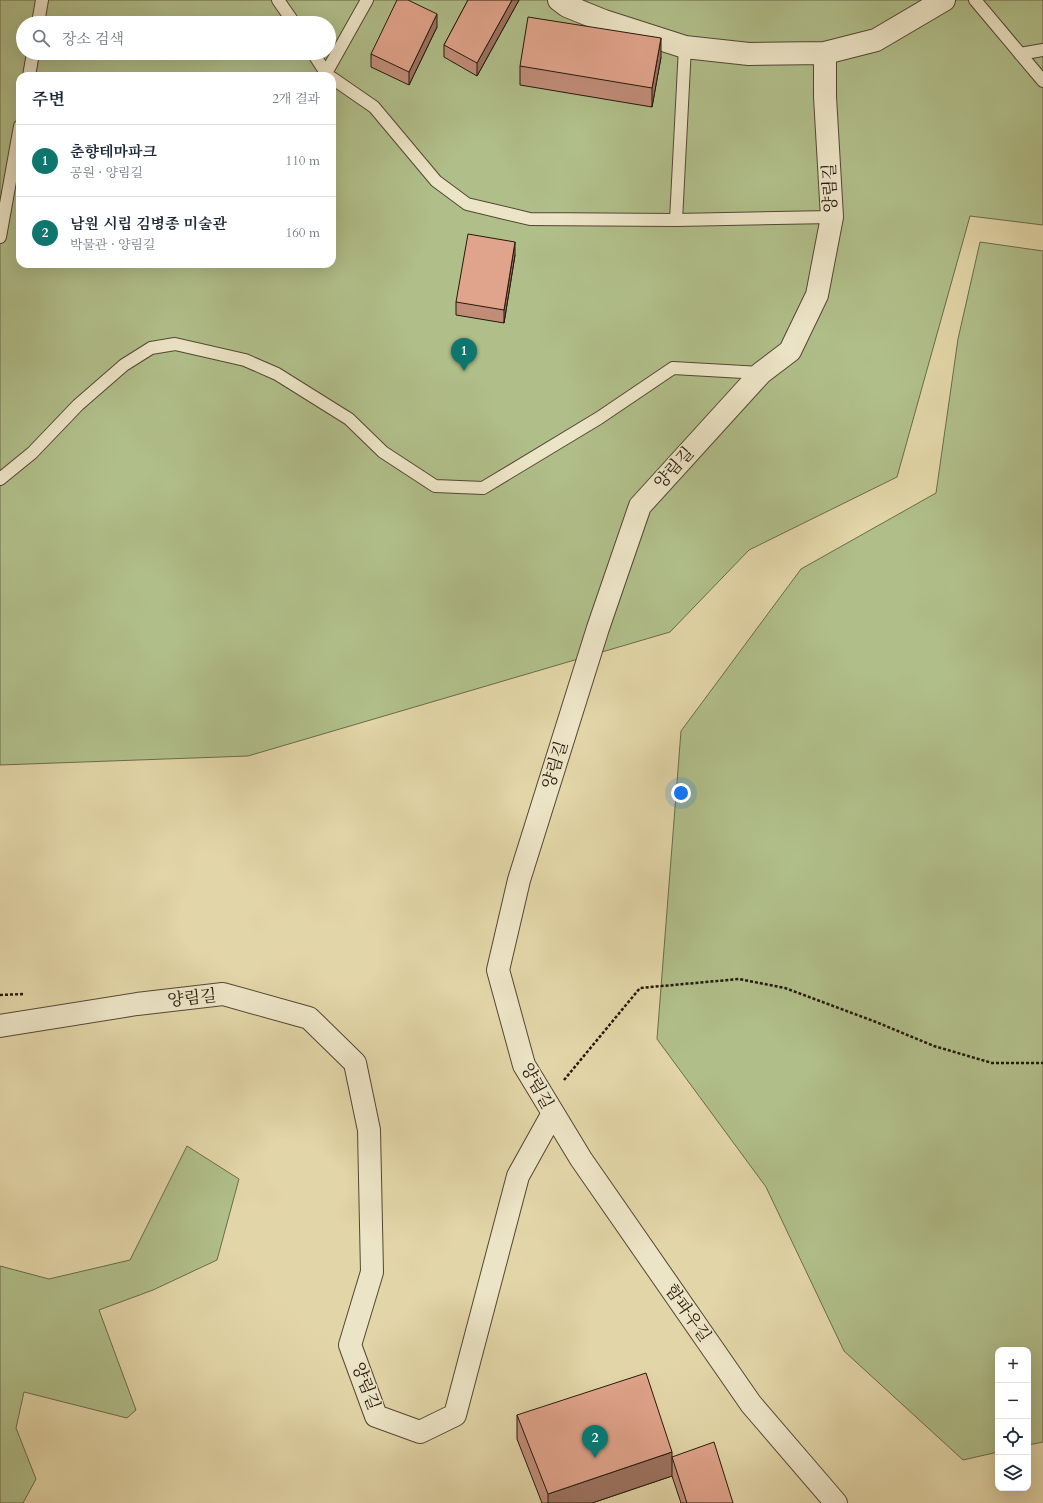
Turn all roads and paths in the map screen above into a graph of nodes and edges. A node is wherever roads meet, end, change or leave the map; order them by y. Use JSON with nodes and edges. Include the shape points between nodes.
{"nodes":[{"id":1,"x":42,"y":0,"type":"edge"},
{"id":2,"x":278,"y":0,"type":"edge"},
{"id":3,"x":367,"y":0,"type":"edge"},
{"id":4,"x":559,"y":0,"type":"edge"},
{"id":5,"x":944,"y":0,"type":"edge"},
{"id":6,"x":975,"y":0,"type":"edge"},
{"id":7,"x":39,"y":16,"type":"edge"},
{"id":8,"x":289,"y":16,"type":"edge"},
{"id":9,"x":685,"y":47,"type":"junction"},
{"id":10,"x":1043,"y":50,"type":"edge"},
{"id":11,"x":825,"y":53,"type":"junction"},
{"id":12,"x":1020,"y":54,"type":"junction"},
{"id":13,"x":32,"y":60,"type":"edge"},
{"id":14,"x":318,"y":60,"type":"edge"},
{"id":15,"x":30,"y":72,"type":"edge"},
{"id":16,"x":326,"y":72,"type":"edge"},
{"id":17,"x":331,"y":72,"type":"edge"},
{"id":18,"x":336,"y":81,"type":"edge"},
{"id":19,"x":1043,"y":81,"type":"edge"},
{"id":20,"x":16,"y":148,"type":"edge"},
{"id":21,"x":832,"y":218,"type":"junction"},
{"id":22,"x":676,"y":220,"type":"junction"},
{"id":23,"x":0,"y":237,"type":"edge"},
{"id":24,"x":761,"y":373,"type":"junction"},
{"id":25,"x":0,"y":479,"type":"edge"},
{"id":26,"x":0,"y":1026,"type":"edge"},
{"id":27,"x":1043,"y":1063,"type":"edge"},
{"id":28,"x":549,"y":1108,"type":"junction"},
{"id":29,"x":836,"y":1503,"type":"edge"}],
"edges":[{"from":1,"to":7,"type":"lane"},
{"from":2,"to":8,"type":"lane"},
{"from":3,"to":17,"type":"lane"},
{"from":4,"to":9,"type":"street","via":[[567,6],[604,20]]},
{"from":5,"to":11,"type":"street","via":[[876,40]]},
{"from":6,"to":12,"type":"lane"},
{"from":9,"to":11,"type":"street","via":[[749,54]]},
{"from":9,"to":22,"type":"lane"},
{"from":10,"to":12,"type":"lane"},
{"from":11,"to":21,"type":"street","name":"양림길"},
{"from":12,"to":19,"type":"lane"},
{"from":13,"to":15,"type":"lane"},
{"from":14,"to":16,"type":"lane"},
{"from":18,"to":22,"type":"lane","via":[[374,107],[436,181],[466,204],[530,219]]},
{"from":20,"to":23,"type":"lane"},
{"from":21,"to":22,"type":"lane"},
{"from":21,"to":24,"type":"street","name":"양림길","via":[[817,295],[790,351]]},
{"from":24,"to":25,"type":"lane","via":[[673,368],[599,418],[483,488],[436,486],[383,452],[349,419],[277,374],[245,360],[175,344],[151,348],[124,365],[78,405],[32,453]]},
{"from":24,"to":28,"type":"street","name":"양림길","via":[[640,506],[598,628],[519,880],[498,970],[524,1065]]},
{"from":26,"to":28,"type":"street","name":"양림길","via":[[137,1004],[223,994],[310,1018],[355,1063],[369,1130],[372,1272],[350,1345],[376,1416],[420,1432],[455,1415],[518,1176]]},
{"from":27,"to":28,"type":"path","via":[[992,1063],[934,1046],[785,988],[739,979],[640,988]]},
{"from":28,"to":29,"type":"street","name":"함파우길","via":[[585,1166],[751,1404]]}]}
